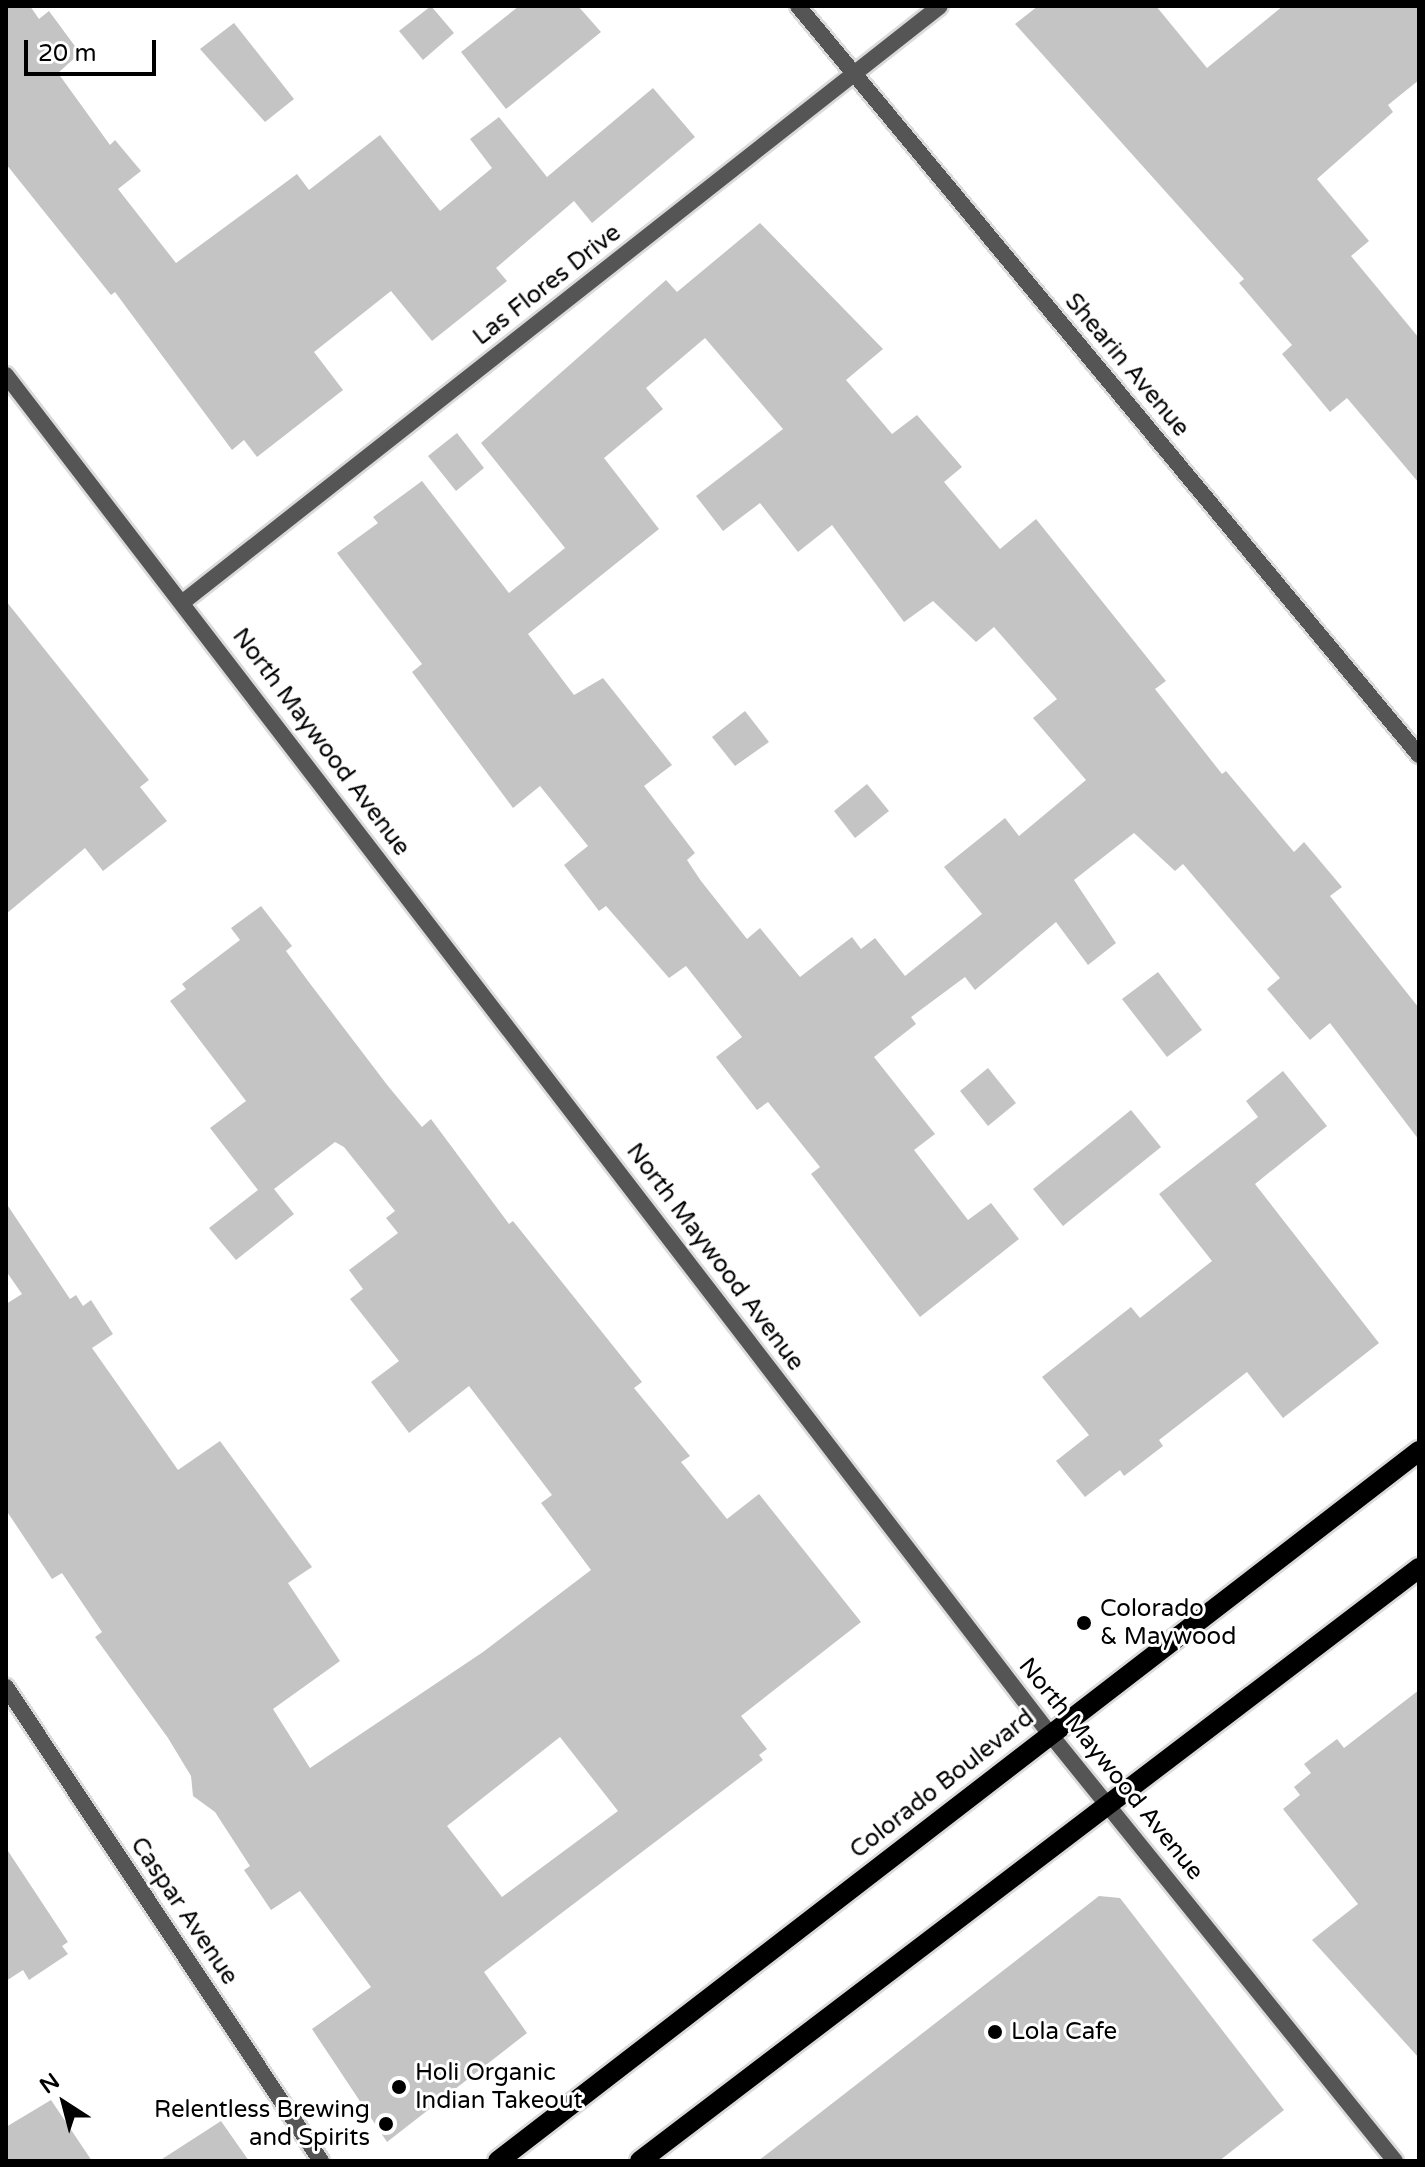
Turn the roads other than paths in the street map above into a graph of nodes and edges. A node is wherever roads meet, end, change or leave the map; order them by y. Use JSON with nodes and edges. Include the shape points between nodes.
{"nodes":[{"id":1,"x":798,"y":6,"type":"edge"},
{"id":2,"x":940,"y":6,"type":"edge"},
{"id":3,"x":854,"y":73,"type":"junction"},
{"id":4,"x":6,"y":375,"type":"edge"},
{"id":5,"x":183,"y":602,"type":"junction"},
{"id":6,"x":1419,"y":755,"type":"edge"},
{"id":7,"x":1419,"y":1451,"type":"edge"},
{"id":8,"x":1419,"y":1568,"type":"edge"},
{"id":9,"x":6,"y":1687,"type":"edge"},
{"id":10,"x":1050,"y":1734,"type":"junction"},
{"id":11,"x":1108,"y":1806,"type":"junction"},
{"id":12,"x":321,"y":2161,"type":"edge"},
{"id":13,"x":498,"y":2161,"type":"edge"},
{"id":14,"x":640,"y":2161,"type":"edge"},
{"id":15,"x":1395,"y":2161,"type":"edge"}],
"edges":[{"from":1,"to":3,"type":"street","name":"Shearin Avenue"},
{"from":2,"to":3,"type":"street","name":"Las Flores Drive"},
{"from":3,"to":5,"type":"street","name":"Las Flores Drive"},
{"from":3,"to":6,"type":"street","name":"Shearin Avenue"},
{"from":4,"to":5,"type":"street","name":"North Maywood Avenue"},
{"from":5,"to":10,"type":"street","name":"North Maywood Avenue"},
{"from":7,"to":10,"type":"main road","name":"Colorado Boulevard"},
{"from":8,"to":11,"type":"main road"},
{"from":9,"to":12,"type":"street","name":"Caspar Avenue"},
{"from":10,"to":11,"type":"street","name":"North Maywood Avenue"},
{"from":10,"to":13,"type":"main road","name":"Colorado Boulevard"},
{"from":11,"to":14,"type":"main road"},
{"from":11,"to":15,"type":"street","name":"North Maywood Avenue"}]}
